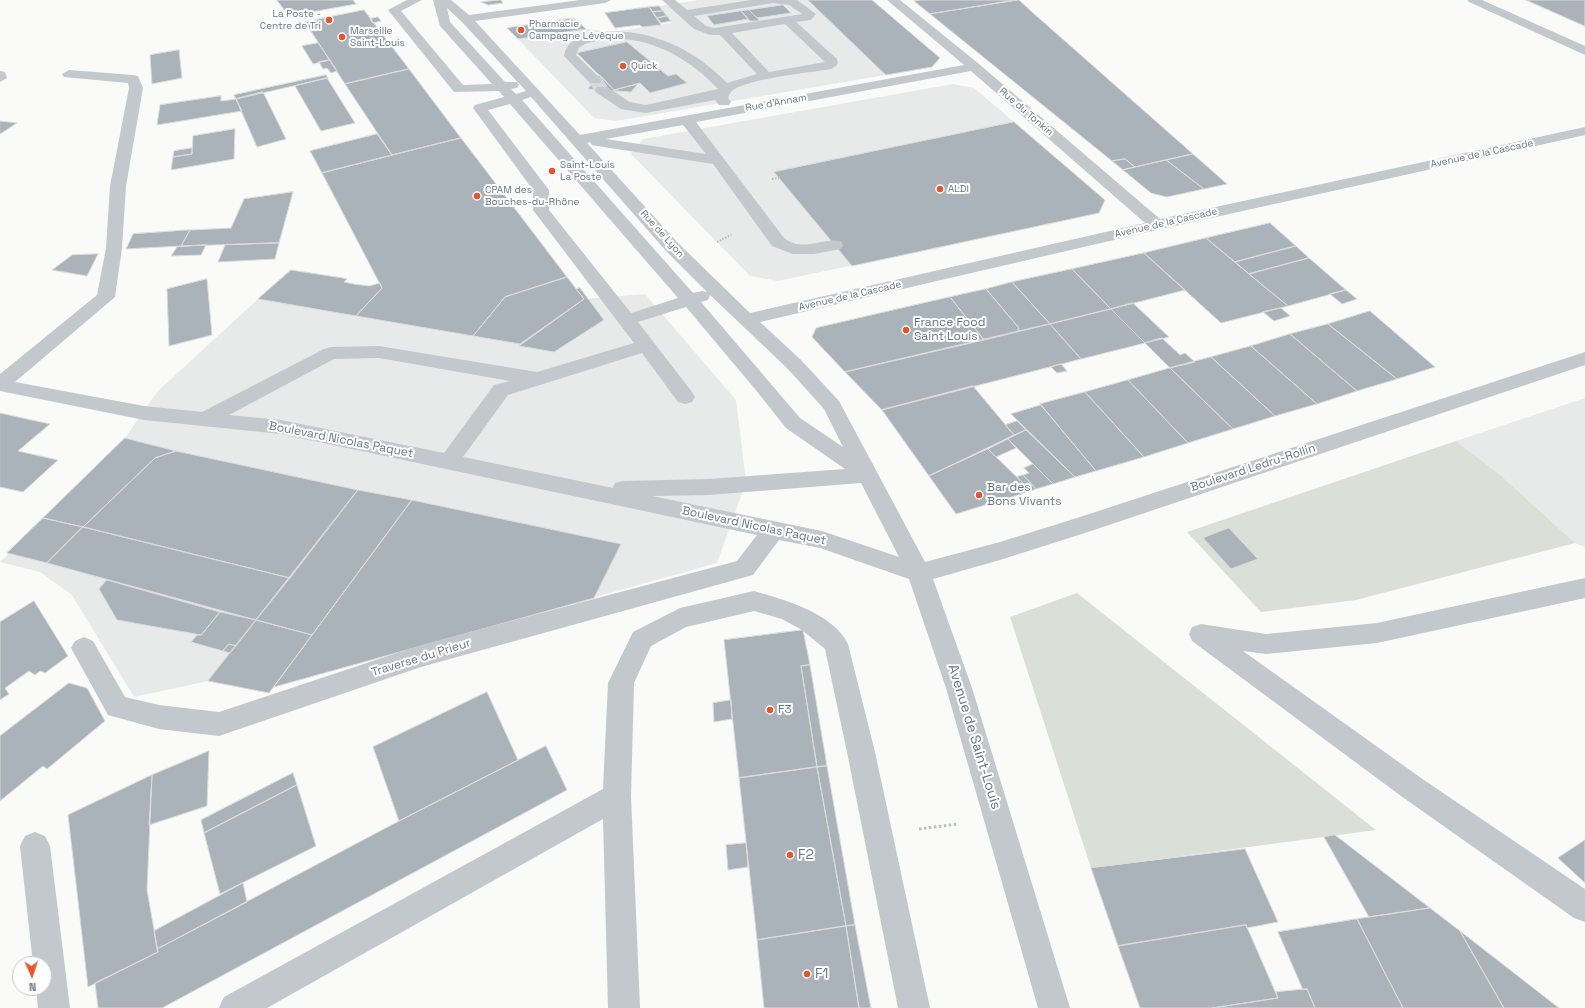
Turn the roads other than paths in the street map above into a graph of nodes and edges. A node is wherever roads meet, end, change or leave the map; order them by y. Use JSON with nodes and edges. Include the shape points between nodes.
{"nodes":[{"id":1,"x":416,"y":0,"type":"edge"},
{"id":2,"x":439,"y":0,"type":"edge"},
{"id":3,"x":444,"y":0,"type":"edge"},
{"id":4,"x":605,"y":0,"type":"edge"},
{"id":5,"x":668,"y":0,"type":"edge"},
{"id":6,"x":893,"y":0,"type":"edge"},
{"id":7,"x":1473,"y":0,"type":"edge"},
{"id":8,"x":685,"y":14,"type":"junction"},
{"id":9,"x":466,"y":19,"type":"junction"},
{"id":10,"x":787,"y":20,"type":"junction"},
{"id":11,"x":723,"y":31,"type":"junction"},
{"id":12,"x":1585,"y":51,"type":"edge"},
{"id":13,"x":974,"y":67,"type":"junction"},
{"id":14,"x":69,"y":74,"type":"dead end"},
{"id":15,"x":766,"y":76,"type":"junction"},
{"id":16,"x":530,"y":87,"type":"junction"},
{"id":17,"x":724,"y":92,"type":"junction"},
{"id":18,"x":509,"y":93,"type":"junction"},
{"id":19,"x":729,"y":112,"type":"junction"},
{"id":20,"x":688,"y":120,"type":"junction"},
{"id":21,"x":1585,"y":132,"type":"edge"},
{"id":22,"x":578,"y":140,"type":"junction"},
{"id":23,"x":718,"y":160,"type":"junction"},
{"id":24,"x":1157,"y":225,"type":"junction"},
{"id":25,"x":835,"y":245,"type":"dead end"},
{"id":26,"x":716,"y":291,"type":"junction"},
{"id":27,"x":690,"y":300,"type":"junction"},
{"id":28,"x":748,"y":319,"type":"junction"},
{"id":29,"x":627,"y":320,"type":"junction"},
{"id":30,"x":646,"y":346,"type":"junction"},
{"id":31,"x":1585,"y":358,"type":"edge"},
{"id":32,"x":538,"y":379,"type":"junction"},
{"id":33,"x":0,"y":385,"type":"edge"},
{"id":34,"x":685,"y":397,"type":"dead end"},
{"id":35,"x":203,"y":420,"type":"junction"},
{"id":36,"x":449,"y":462,"type":"junction"},
{"id":37,"x":869,"y":475,"type":"junction"},
{"id":38,"x":587,"y":490,"type":"junction"},
{"id":39,"x":774,"y":529,"type":"junction"},
{"id":40,"x":919,"y":573,"type":"junction"},
{"id":41,"x":1585,"y":588,"type":"edge"},
{"id":42,"x":84,"y":648,"type":"dead end"},
{"id":43,"x":617,"y":796,"type":"junction"},
{"id":44,"x":35,"y":846,"type":"dead end"},
{"id":45,"x":1585,"y":907,"type":"edge"},
{"id":46,"x":54,"y":1008,"type":"edge"},
{"id":47,"x":235,"y":1008,"type":"edge"},
{"id":48,"x":624,"y":1008,"type":"edge"},
{"id":49,"x":914,"y":1008,"type":"edge"},
{"id":50,"x":1054,"y":1008,"type":"edge"}],
"edges":[{"from":1,"to":18,"type":"street","via":[[394,10],[459,89]]},
{"from":2,"to":18,"type":"street","via":[[444,23]]},
{"from":3,"to":9,"type":"street","name":"Rue de Lyon"},
{"from":4,"to":9,"type":"street"},
{"from":5,"to":8,"type":"street"},
{"from":6,"to":13,"type":"street","name":"Rue du Tonkin"},
{"from":7,"to":12,"type":"street"},
{"from":8,"to":10,"type":"street","via":[[781,0],[792,2],[810,14],[807,17]]},
{"from":8,"to":11,"type":"street","via":[[701,29],[709,32]]},
{"from":9,"to":16,"type":"street","name":"Rue de Lyon"},
{"from":10,"to":11,"type":"street"},
{"from":10,"to":15,"type":"street","via":[[832,62],[826,67]]},
{"from":11,"to":15,"type":"street"},
{"from":13,"to":19,"type":"street","name":"Rue d'Annam"},
{"from":13,"to":24,"type":"street","name":"Rue du Tonkin"},
{"from":14,"to":33,"type":"street","via":[[134,79],[136,88],[118,186],[114,248],[106,297]]},
{"from":15,"to":17,"type":"street","via":[[734,85]]},
{"from":16,"to":18,"type":"street"},
{"from":16,"to":22,"type":"street","name":"Rue de Lyon"},
{"from":17,"to":17,"type":"street","via":[[646,109],[626,106],[599,85],[570,56],[573,46],[579,41],[606,35],[621,35],[659,43],[697,62],[713,75]]},
{"from":17,"to":19,"type":"street","via":[[722,98]]},
{"from":18,"to":27,"type":"street"},
{"from":18,"to":29,"type":"street","via":[[480,108],[541,190],[541,210]]},
{"from":19,"to":20,"type":"street","name":"Rue d'Annam"},
{"from":20,"to":22,"type":"street","name":"Rue d'Annam"},
{"from":20,"to":23,"type":"street"},
{"from":21,"to":24,"type":"street","name":"Avenue de la Cascade"},
{"from":22,"to":23,"type":"street"},
{"from":22,"to":26,"type":"street","name":"Rue de Lyon","via":[[672,247]]},
{"from":23,"to":25,"type":"street","via":[[778,242],[793,249]]},
{"from":24,"to":28,"type":"street","name":"Avenue de la Cascade"},
{"from":26,"to":27,"type":"street"},
{"from":26,"to":28,"type":"street","name":"Rue de Lyon"},
{"from":27,"to":29,"type":"street"},
{"from":27,"to":37,"type":"street","via":[[793,423]]},
{"from":28,"to":37,"type":"street","name":"Rue de Lyon","via":[[832,406]]},
{"from":29,"to":30,"type":"street"},
{"from":30,"to":32,"type":"street"},
{"from":30,"to":34,"type":"street"},
{"from":31,"to":40,"type":"street","name":"Boulevard Ledru-Rollin","via":[[1083,525]]},
{"from":32,"to":35,"type":"street","via":[[379,352],[331,353]]},
{"from":32,"to":36,"type":"street","via":[[501,390]]},
{"from":33,"to":35,"type":"street","name":"Boulevard Nicolas Paquet","via":[[144,413]]},
{"from":35,"to":36,"type":"street","name":"Boulevard Nicolas Paquet","via":[[281,427]]},
{"from":36,"to":38,"type":"street","name":"Boulevard Nicolas Paquet"},
{"from":37,"to":38,"type":"street","name":"Boulevard Nicolas Paquet","via":[[709,487]]},
{"from":37,"to":40,"type":"street","name":"Avenue de Saint-Louis"},
{"from":38,"to":39,"type":"street","name":"Boulevard Nicolas Paquet"},
{"from":39,"to":40,"type":"street","name":"Boulevard Nicolas Paquet","via":[[822,540]]},
{"from":39,"to":42,"type":"street","name":"Traverse du Prieur","via":[[744,568],[421,656],[219,724],[159,717],[117,707]]},
{"from":40,"to":50,"type":"street","name":"Avenue de Saint-Louis","via":[[956,678]]},
{"from":41,"to":45,"type":"street","via":[[1377,633],[1266,644],[1201,634],[1411,787]]},
{"from":43,"to":47,"type":"street"},
{"from":43,"to":48,"type":"street"},
{"from":43,"to":49,"type":"street","via":[[621,683],[642,639],[680,618],[754,601],[789,611],[812,623],[836,644]]},
{"from":44,"to":46,"type":"street"}]}
